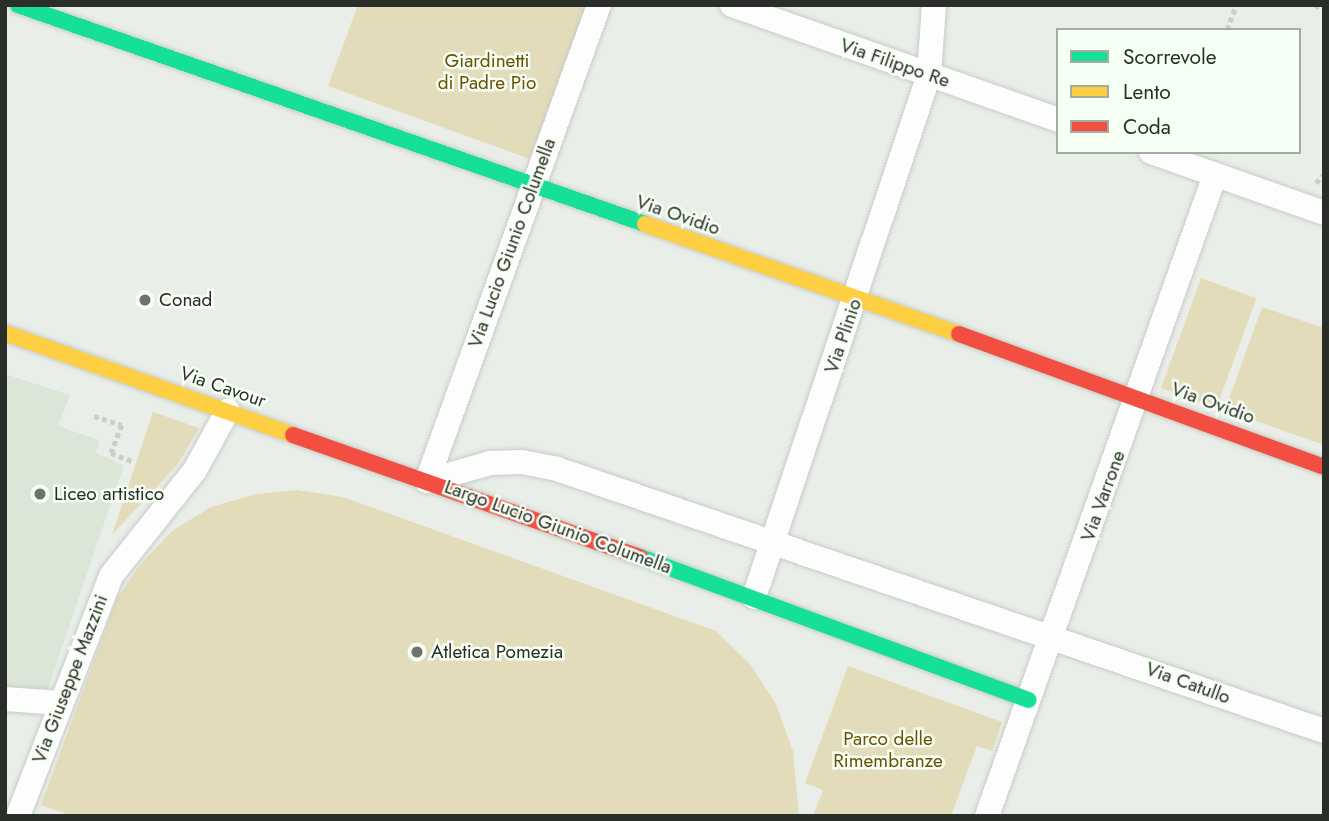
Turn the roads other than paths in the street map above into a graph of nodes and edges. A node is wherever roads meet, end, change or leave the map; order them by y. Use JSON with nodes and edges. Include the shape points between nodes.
{"nodes":[{"id":1,"x":18,"y":5,"type":"edge"},
{"id":2,"x":600,"y":5,"type":"edge"},
{"id":3,"x":732,"y":5,"type":"edge"},
{"id":4,"x":934,"y":5,"type":"edge"},
{"id":5,"x":929,"y":75,"type":"junction"},
{"id":6,"x":1056,"y":119,"type":"edge"},
{"id":7,"x":1157,"y":154,"type":"edge"},
{"id":8,"x":1215,"y":174,"type":"junction"},
{"id":9,"x":531,"y":186,"type":"junction"},
{"id":10,"x":1324,"y":213,"type":"edge"},
{"id":11,"x":856,"y":298,"type":"junction"},
{"id":12,"x":5,"y":333,"type":"edge"},
{"id":13,"x":1138,"y":397,"type":"junction"},
{"id":14,"x":228,"y":411,"type":"junction"},
{"id":15,"x":1324,"y":467,"type":"edge"},
{"id":16,"x":427,"y":481,"type":"junction"},
{"id":17,"x":772,"y":543,"type":"junction"},
{"id":18,"x":754,"y":597,"type":"junction"},
{"id":19,"x":1052,"y":636,"type":"junction"},
{"id":20,"x":5,"y":699,"type":"edge"},
{"id":21,"x":1028,"y":700,"type":"junction"},
{"id":22,"x":61,"y":703,"type":"junction"},
{"id":23,"x":1324,"y":731,"type":"edge"},
{"id":24,"x":18,"y":816,"type":"edge"},
{"id":25,"x":986,"y":816,"type":"edge"}],
"edges":[{"from":1,"to":9,"type":"street","name":"Via Ovidio"},
{"from":2,"to":9,"type":"street","name":"Via Lucio Giunio Columella"},
{"from":3,"to":5,"type":"street","name":"Via Filippo Re"},
{"from":4,"to":5,"type":"street","name":"Via Plinio"},
{"from":5,"to":6,"type":"street","name":"Via Filippo Re"},
{"from":5,"to":11,"type":"street","name":"Via Plinio"},
{"from":7,"to":8,"type":"street"},
{"from":8,"to":10,"type":"street"},
{"from":8,"to":13,"type":"street","name":"Via Varrone"},
{"from":9,"to":11,"type":"street","name":"Via Ovidio"},
{"from":9,"to":16,"type":"street","name":"Via Lucio Giunio Columella"},
{"from":11,"to":13,"type":"street","name":"Via Ovidio"},
{"from":11,"to":17,"type":"street","name":"Via Plinio"},
{"from":12,"to":14,"type":"street","name":"Via Cavour"},
{"from":13,"to":15,"type":"street","name":"Via Ovidio"},
{"from":13,"to":19,"type":"street","name":"Via Varrone"},
{"from":14,"to":16,"type":"street","name":"Via Cavour"},
{"from":14,"to":22,"type":"street","name":"Via Giuseppe Mazzini","via":[[202,460],[111,576]]},
{"from":16,"to":17,"type":"street","name":"Largo Lucio Giunio Columella","via":[[490,463],[540,465]]},
{"from":16,"to":18,"type":"street","name":"Largo Lucio Giunio Columella"},
{"from":17,"to":18,"type":"street","name":"Via Plinio"},
{"from":17,"to":19,"type":"street","name":"Largo Lucio Giunio Columella"},
{"from":18,"to":21,"type":"street","name":"Largo Lucio Giunio Columella"},
{"from":19,"to":21,"type":"street","name":"Via Varrone"},
{"from":19,"to":23,"type":"street","name":"Via Catullo"},
{"from":20,"to":22,"type":"street"},
{"from":21,"to":25,"type":"street","name":"Via Varrone"},
{"from":22,"to":24,"type":"street","name":"Via Giuseppe Mazzini"}]}
